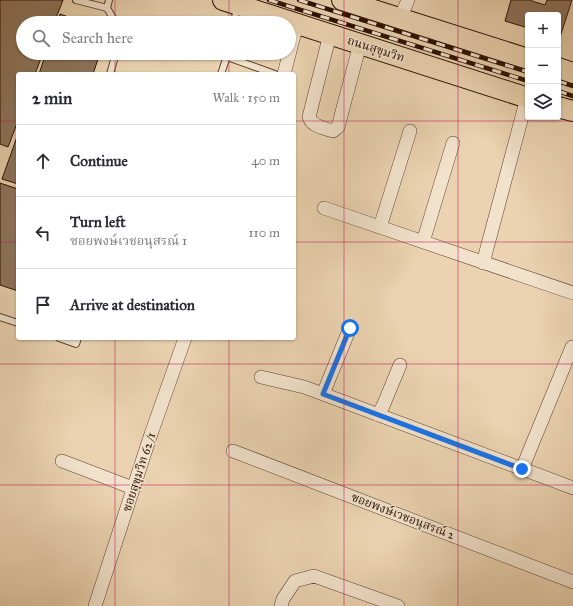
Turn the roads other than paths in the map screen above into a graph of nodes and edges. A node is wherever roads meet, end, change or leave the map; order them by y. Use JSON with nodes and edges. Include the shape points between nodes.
{"nodes":[{"id":1,"x":76,"y":0,"type":"edge"},
{"id":2,"x":109,"y":0,"type":"edge"},
{"id":3,"x":342,"y":0,"type":"edge"},
{"id":4,"x":408,"y":0,"type":"edge"},
{"id":5,"x":107,"y":8,"type":"junction"},
{"id":6,"x":232,"y":9,"type":"edge"},
{"id":7,"x":112,"y":16,"type":"edge"},
{"id":8,"x":262,"y":16,"type":"edge"},
{"id":9,"x":400,"y":18,"type":"junction"},
{"id":10,"x":297,"y":24,"type":"joint"},
{"id":11,"x":296,"y":28,"type":"edge"},
{"id":12,"x":330,"y":34,"type":"junction"},
{"id":13,"x":360,"y":44,"type":"junction"},
{"id":14,"x":525,"y":58,"type":"edge"},
{"id":15,"x":114,"y":60,"type":"edge"},
{"id":16,"x":225,"y":60,"type":"edge"},
{"id":17,"x":239,"y":60,"type":"edge"},
{"id":18,"x":288,"y":60,"type":"edge"},
{"id":19,"x":561,"y":69,"type":"edge"},
{"id":20,"x":111,"y":72,"type":"edge"},
{"id":21,"x":221,"y":72,"type":"edge"},
{"id":22,"x":269,"y":72,"type":"edge"},
{"id":23,"x":285,"y":72,"type":"edge"},
{"id":24,"x":573,"y":73,"type":"edge"},
{"id":25,"x":525,"y":97,"type":"edge"},
{"id":26,"x":525,"y":106,"type":"edge"},
{"id":27,"x":561,"y":108,"type":"edge"},
{"id":28,"x":573,"y":111,"type":"edge"},
{"id":29,"x":410,"y":131,"type":"dead end"},
{"id":30,"x":453,"y":143,"type":"dead end"},
{"id":31,"x":324,"y":208,"type":"dead end"},
{"id":32,"x":380,"y":227,"type":"junction"},
{"id":33,"x":423,"y":242,"type":"junction"},
{"id":34,"x":483,"y":263,"type":"junction"},
{"id":35,"x":573,"y":293,"type":"edge"},
{"id":36,"x":0,"y":317,"type":"edge"},
{"id":37,"x":16,"y":322,"type":"edge"},
{"id":38,"x":350,"y":328,"type":"dead end"},
{"id":39,"x":65,"y":340,"type":"edge"},
{"id":40,"x":77,"y":340,"type":"edge"},
{"id":41,"x":184,"y":340,"type":"edge"},
{"id":42,"x":572,"y":347,"type":"edge"},
{"id":43,"x":400,"y":365,"type":"dead end"},
{"id":44,"x":261,"y":377,"type":"dead end"},
{"id":45,"x":323,"y":394,"type":"junction"},
{"id":46,"x":378,"y":415,"type":"junction"},
{"id":47,"x":233,"y":451,"type":"dead end"},
{"id":48,"x":62,"y":461,"type":"dead end"},
{"id":49,"x":522,"y":469,"type":"junction"},
{"id":50,"x":133,"y":488,"type":"junction"},
{"id":51,"x":573,"y":488,"type":"edge"},
{"id":52,"x":573,"y":582,"type":"edge"},
{"id":53,"x":95,"y":606,"type":"edge"},
{"id":54,"x":281,"y":606,"type":"edge"},
{"id":55,"x":397,"y":606,"type":"edge"}],
"edges":[{"from":1,"to":5,"type":"lane"},
{"from":2,"to":5,"type":"lane"},
{"from":3,"to":9,"type":"main road"},
{"from":4,"to":9,"type":"street"},
{"from":5,"to":7,"type":"lane"},
{"from":6,"to":8,"type":"main road","name":"ถนนสุขุมวิท"},
{"from":9,"to":14,"type":"main road"},
{"from":10,"to":11,"type":"street"},
{"from":10,"to":12,"type":"main road","name":"ถนนสุขุมวิท"},
{"from":12,"to":13,"type":"main road","name":"ถนนสุขุมวิท"},
{"from":12,"to":13,"type":"street","via":[[309,117],[314,124],[333,131],[338,127]]},
{"from":13,"to":25,"type":"main road","name":"ถนนสุขุมวิท"},
{"from":15,"to":20,"type":"lane"},
{"from":16,"to":21,"type":"lane"},
{"from":17,"to":22,"type":"lane"},
{"from":18,"to":23,"type":"street"},
{"from":19,"to":24,"type":"main road"},
{"from":26,"to":34,"type":"street"},
{"from":27,"to":28,"type":"main road"},
{"from":29,"to":32,"type":"street"},
{"from":30,"to":33,"type":"street"},
{"from":31,"to":32,"type":"street"},
{"from":32,"to":33,"type":"street"},
{"from":33,"to":34,"type":"street"},
{"from":34,"to":35,"type":"street"},
{"from":36,"to":37,"type":"lane"},
{"from":38,"to":45,"type":"street"},
{"from":39,"to":40,"type":"lane","via":[[76,344]]},
{"from":41,"to":50,"type":"street","name":"ซอยสุขุมวิท 62 /1"},
{"from":42,"to":49,"type":"street"},
{"from":43,"to":46,"type":"street"},
{"from":44,"to":45,"type":"street"},
{"from":45,"to":46,"type":"street"},
{"from":46,"to":49,"type":"street"},
{"from":47,"to":52,"type":"street","name":"ซอยพงษ์เวชอนุสรณ์ 2"},
{"from":48,"to":50,"type":"street"},
{"from":49,"to":51,"type":"street"},
{"from":50,"to":53,"type":"street","name":"ซอยสุขุมวิท 62 /1"},
{"from":54,"to":55,"type":"street","via":[[295,581],[314,576]]}]}
